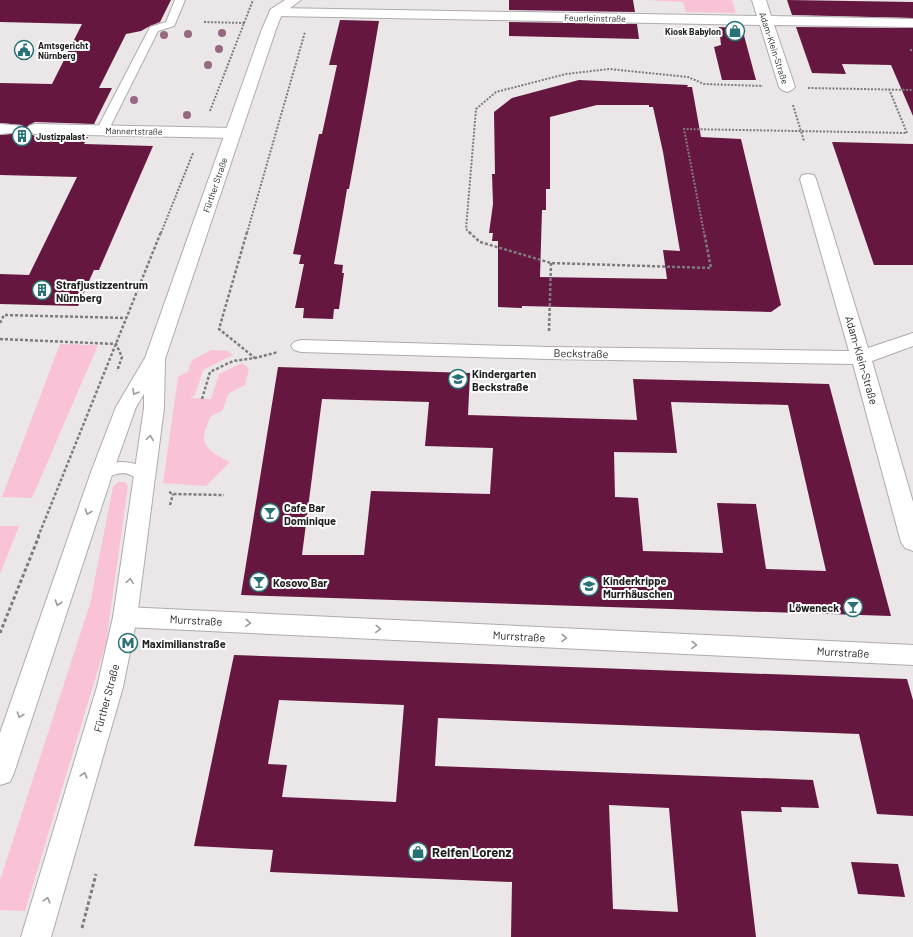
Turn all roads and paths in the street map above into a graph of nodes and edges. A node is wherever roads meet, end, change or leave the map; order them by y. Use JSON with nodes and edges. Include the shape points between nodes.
{"nodes":[{"id":1,"x":180,"y":0,"type":"edge"},
{"id":2,"x":253,"y":0,"type":"edge"},
{"id":3,"x":294,"y":0,"type":"edge"},
{"id":4,"x":759,"y":0,"type":"edge"},
{"id":5,"x":275,"y":6,"type":"edge"},
{"id":6,"x":766,"y":20,"type":"junction"},
{"id":7,"x":204,"y":22,"type":"dead end"},
{"id":8,"x":244,"y":23,"type":"junction"},
{"id":9,"x":913,"y":23,"type":"edge"},
{"id":10,"x":910,"y":50,"type":"dead end"},
{"id":11,"x":913,"y":50,"type":"edge"},
{"id":12,"x":787,"y":88,"type":"junction"},
{"id":13,"x":890,"y":89,"type":"junction"},
{"id":14,"x":913,"y":90,"type":"edge"},
{"id":15,"x":0,"y":129,"type":"edge"},
{"id":16,"x":16,"y":129,"type":"dead end"},
{"id":17,"x":35,"y":129,"type":"dead end"},
{"id":18,"x":102,"y":131,"type":"junction"},
{"id":19,"x":801,"y":131,"type":"junction"},
{"id":20,"x":202,"y":132,"type":"junction"},
{"id":21,"x":233,"y":133,"type":"junction"},
{"id":22,"x":804,"y":141,"type":"dead end"},
{"id":23,"x":808,"y":179,"type":"dead end"},
{"id":24,"x":551,"y":263,"type":"junction"},
{"id":25,"x":126,"y":318,"type":"junction"},
{"id":26,"x":0,"y":323,"type":"edge"},
{"id":27,"x":913,"y":338,"type":"edge"},
{"id":28,"x":0,"y":340,"type":"edge"},
{"id":29,"x":116,"y":344,"type":"junction"},
{"id":30,"x":301,"y":346,"type":"dead end"},
{"id":31,"x":548,"y":353,"type":"junction"},
{"id":32,"x":155,"y":358,"type":"junction"},
{"id":33,"x":862,"y":358,"type":"junction"},
{"id":34,"x":120,"y":364,"type":"dead end"},
{"id":35,"x":202,"y":399,"type":"dead end"},
{"id":36,"x":102,"y":472,"type":"junction"},
{"id":37,"x":145,"y":476,"type":"junction"},
{"id":38,"x":224,"y":495,"type":"dead end"},
{"id":39,"x":170,"y":505,"type":"dead end"},
{"id":40,"x":913,"y":542,"type":"edge"},
{"id":41,"x":125,"y":617,"type":"junction"},
{"id":42,"x":0,"y":633,"type":"edge"},
{"id":43,"x":913,"y":655,"type":"edge"},
{"id":44,"x":0,"y":773,"type":"edge"},
{"id":45,"x":96,"y":874,"type":"dead end"},
{"id":46,"x":82,"y":928,"type":"dead end"},
{"id":47,"x":36,"y":937,"type":"edge"}],
"edges":[{"from":1,"to":18,"type":"lane","via":[[170,24],[154,29]]},
{"from":2,"to":8,"type":"path"},
{"from":3,"to":5,"type":"street"},
{"from":4,"to":6,"type":"street","name":"Adam-Klein-Straße"},
{"from":5,"to":6,"type":"street","name":"Feuerleinstraße"},
{"from":5,"to":21,"type":"street","name":"Fürther Straße"},
{"from":5,"to":35,"type":"path","via":[[306,28],[219,329],[255,358],[233,361],[210,372]]},
{"from":6,"to":9,"type":"street","name":"Feuerleinstraße"},
{"from":6,"to":12,"type":"street","name":"Adam-Klein-Straße"},
{"from":7,"to":8,"type":"path"},
{"from":8,"to":20,"type":"path"},
{"from":10,"to":11,"type":"path"},
{"from":12,"to":13,"type":"path"},
{"from":12,"to":19,"type":"path","name":"Adam-Klein-Straße"},
{"from":12,"to":24,"type":"path","via":[[704,84],[688,77],[609,69],[566,74],[496,92],[476,108],[466,229],[480,242]]},
{"from":13,"to":14,"type":"path"},
{"from":13,"to":19,"type":"path","via":[[907,133]]},
{"from":15,"to":16,"type":"street"},
{"from":17,"to":18,"type":"street","name":"Mannertstraße"},
{"from":18,"to":20,"type":"street","name":"Mannertstraße"},
{"from":19,"to":22,"type":"path","name":"Adam-Klein-Straße"},
{"from":19,"to":24,"type":"path","via":[[684,129],[711,268]]},
{"from":20,"to":21,"type":"street","name":"Mannertstraße"},
{"from":20,"to":25,"type":"path"},
{"from":21,"to":32,"type":"street","name":"Fürther Straße"},
{"from":23,"to":33,"type":"street","name":"Adam-Klein-Straße"},
{"from":24,"to":31,"type":"path"},
{"from":25,"to":26,"type":"path","via":[[4,315]]},
{"from":25,"to":29,"type":"path"},
{"from":27,"to":33,"type":"street"},
{"from":28,"to":29,"type":"path"},
{"from":29,"to":34,"type":"path","via":[[122,357]]},
{"from":29,"to":42,"type":"path"},
{"from":30,"to":31,"type":"street","name":"Beckstraße"},
{"from":31,"to":33,"type":"street","name":"Beckstraße"},
{"from":32,"to":36,"type":"street","name":"Fürther Straße","one_way":true,"via":[[126,407]]},
{"from":37,"to":32,"type":"street","name":"Fürther Straße","one_way":true,"via":[[154,408]]},
{"from":33,"to":40,"type":"street","name":"Adam-Klein-Straße"},
{"from":36,"to":37,"type":"lane","via":[[126,468],[135,469]]},
{"from":36,"to":44,"type":"street","name":"Fürther Straße","one_way":true},
{"from":41,"to":37,"type":"street","name":"Fürther Straße","one_way":true},
{"from":38,"to":39,"type":"path","via":[[173,494]]},
{"from":41,"to":43,"type":"street","name":"Murrstraße","one_way":true},
{"from":47,"to":41,"type":"street","name":"Fürther Straße","one_way":true,"via":[[108,694]]},
{"from":45,"to":46,"type":"path"}]}
